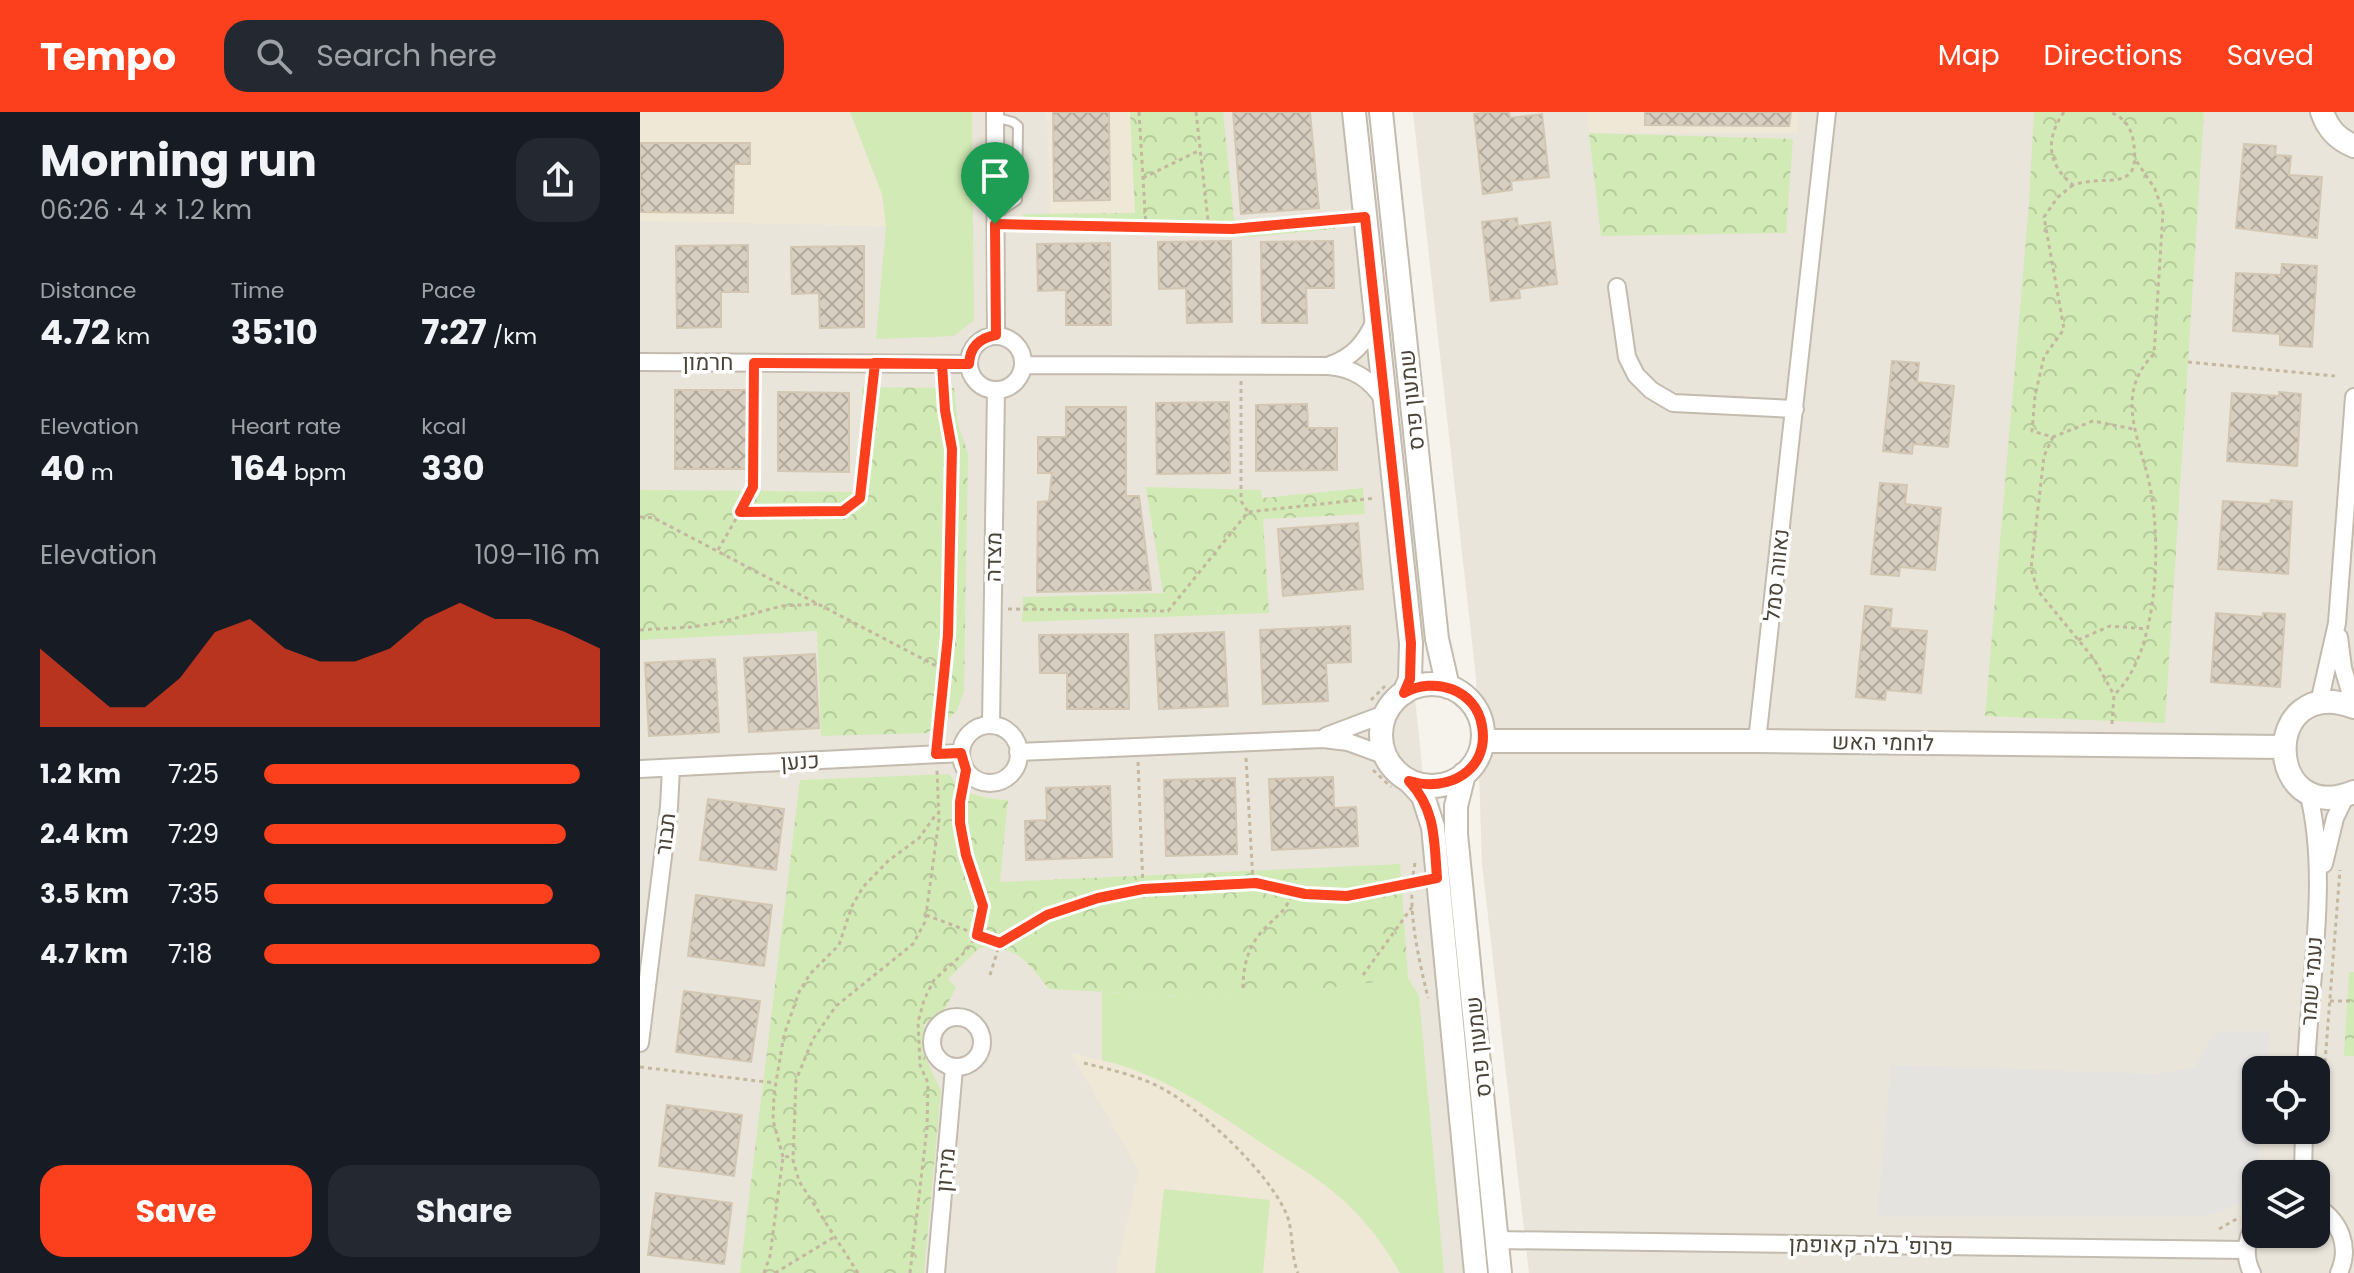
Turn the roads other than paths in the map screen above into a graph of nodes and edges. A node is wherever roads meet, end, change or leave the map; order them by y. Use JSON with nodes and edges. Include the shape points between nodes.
{"nodes":[{"id":1,"x":1354,"y":112,"type":"edge"},
{"id":2,"x":1381,"y":112,"type":"edge"},
{"id":3,"x":1827,"y":112,"type":"edge"},
{"id":4,"x":2322,"y":112,"type":"edge"},
{"id":5,"x":995,"y":115,"type":"edge"},
{"id":6,"x":2354,"y":146,"type":"edge"},
{"id":7,"x":995,"y":219,"type":"junction"},
{"id":8,"x":1617,"y":287,"type":"dead end"},
{"id":9,"x":1375,"y":321,"type":"junction"},
{"id":10,"x":996,"y":335,"type":"junction"},
{"id":11,"x":640,"y":362,"type":"edge"},
{"id":12,"x":969,"y":364,"type":"junction"},
{"id":13,"x":1024,"y":365,"type":"junction"},
{"id":14,"x":1328,"y":366,"type":"junction"},
{"id":15,"x":996,"y":390,"type":"junction"},
{"id":16,"x":2354,"y":397,"type":"edge"},
{"id":17,"x":1384,"y":400,"type":"junction"},
{"id":18,"x":1795,"y":409,"type":"junction"},
{"id":19,"x":2337,"y":623,"type":"junction"},
{"id":20,"x":1448,"y":687,"type":"junction"},
{"id":21,"x":1404,"y":693,"type":"junction"},
{"id":22,"x":2319,"y":703,"type":"junction"},
{"id":23,"x":2354,"y":706,"type":"edge"},
{"id":24,"x":1387,"y":713,"type":"junction"},
{"id":25,"x":991,"y":725,"type":"junction"},
{"id":26,"x":1313,"y":740,"type":"junction"},
{"id":27,"x":1483,"y":741,"type":"junction"},
{"id":28,"x":1757,"y":741,"type":"junction"},
{"id":29,"x":2283,"y":747,"type":"junction"},
{"id":30,"x":1018,"y":752,"type":"junction"},
{"id":31,"x":961,"y":753,"type":"junction"},
{"id":32,"x":1386,"y":756,"type":"junction"},
{"id":33,"x":671,"y":768,"type":"junction"},
{"id":34,"x":640,"y":769,"type":"edge"},
{"id":35,"x":1464,"y":774,"type":"junction"},
{"id":36,"x":1409,"y":781,"type":"junction"},
{"id":37,"x":2308,"y":792,"type":"junction"},
{"id":38,"x":2350,"y":794,"type":"edge"},
{"id":39,"x":2318,"y":893,"type":"junction"},
{"id":40,"x":640,"y":1043,"type":"edge"},
{"id":41,"x":2307,"y":1056,"type":"edge"},
{"id":42,"x":954,"y":1068,"type":"dead end"},
{"id":43,"x":2330,"y":1215,"type":"edge"},
{"id":44,"x":1497,"y":1240,"type":"junction"},
{"id":45,"x":2246,"y":1250,"type":"joint"},
{"id":46,"x":2349,"y":1251,"type":"edge"},
{"id":47,"x":936,"y":1273,"type":"edge"},
{"id":48,"x":1476,"y":1273,"type":"edge"},
{"id":49,"x":1500,"y":1273,"type":"edge"},
{"id":50,"x":2252,"y":1273,"type":"edge"},
{"id":51,"x":2339,"y":1273,"type":"edge"}],
"edges":[{"from":1,"to":9,"type":"street","name":"שמעון פרס"},
{"from":2,"to":20,"type":"street","name":"שמעון פרס","via":[[1437,639]]},
{"from":3,"to":18,"type":"street","name":"נאווה סמל"},
{"from":4,"to":6,"type":"street","via":[[2332,132]]},
{"from":5,"to":7,"type":"street"},
{"from":5,"to":7,"type":"lane","via":[[1018,126],[1017,200]]},
{"from":7,"to":10,"type":"street"},
{"from":8,"to":18,"type":"street","via":[[1627,357],[1651,390],[1673,403]]},
{"from":9,"to":14,"type":"street","via":[[1353,353]]},
{"from":9,"to":17,"type":"street","name":"שמעון פרס"},
{"from":10,"to":12,"type":"street","via":[[973,347]]},
{"from":10,"to":13,"type":"street","via":[[1019,347]]},
{"from":11,"to":12,"type":"street","name":"חרמון"},
{"from":12,"to":15,"type":"street","via":[[981,385]]},
{"from":13,"to":14,"type":"street"},
{"from":13,"to":15,"type":"street","via":[[1012,386]]},
{"from":14,"to":17,"type":"street","via":[[1357,373]]},
{"from":15,"to":25,"type":"street","name":"מצדה"},
{"from":16,"to":19,"type":"street"},
{"from":17,"to":21,"type":"street","name":"שמעון פרס","via":[[1412,660]]},
{"from":18,"to":28,"type":"street","name":"נאווה סמל"},
{"from":19,"to":22,"type":"street"},
{"from":19,"to":23,"type":"street"},
{"from":20,"to":21,"type":"street","via":[[1425,685]]},
{"from":20,"to":27,"type":"street","via":[[1478,713]]},
{"from":21,"to":24,"type":"street"},
{"from":22,"to":23,"type":"street"},
{"from":22,"to":29,"type":"street","via":[[2297,715]]},
{"from":24,"to":26,"type":"street"},
{"from":24,"to":32,"type":"street","via":[[1381,733]]},
{"from":25,"to":30,"type":"street","via":[[1013,736]]},
{"from":25,"to":31,"type":"street","via":[[970,733]]},
{"from":26,"to":30,"type":"street"},
{"from":26,"to":32,"type":"street","via":[[1348,742]]},
{"from":27,"to":28,"type":"street","name":"לוחמי האש"},
{"from":27,"to":35,"type":"street"},
{"from":28,"to":29,"type":"street","name":"לוחמי האש"},
{"from":29,"to":37,"type":"street","via":[[2288,771]]},
{"from":30,"to":31,"type":"street","via":[[1014,769],[999,781],[981,781],[966,770]]},
{"from":31,"to":33,"type":"street","name":"כנען"},
{"from":32,"to":36,"type":"street"},
{"from":33,"to":34,"type":"street","name":"כנען"},
{"from":33,"to":40,"type":"street","name":"תבור"},
{"from":35,"to":36,"type":"street","via":[[1443,785]]},
{"from":35,"to":44,"type":"street","name":"שמעון פרס","via":[[1456,824]]},
{"from":36,"to":48,"type":"street","via":[[1428,809]]},
{"from":37,"to":38,"type":"street","via":[[2325,797]]},
{"from":37,"to":39,"type":"street","name":"נעמי שמר","via":[[2316,820]]},
{"from":38,"to":39,"type":"street","name":"נעמי שמר","via":[[2335,818]]},
{"from":39,"to":41,"type":"street","name":"נעמי שמר"},
{"from":42,"to":47,"type":"street","name":"מירון"},
{"from":43,"to":46,"type":"street"},
{"from":44,"to":45,"type":"street","name":"פרופ' בלה קאופמן"},
{"from":44,"to":49,"type":"street","name":"שמעון פרס"},
{"from":45,"to":50,"type":"street"},
{"from":46,"to":51,"type":"street"}]}
